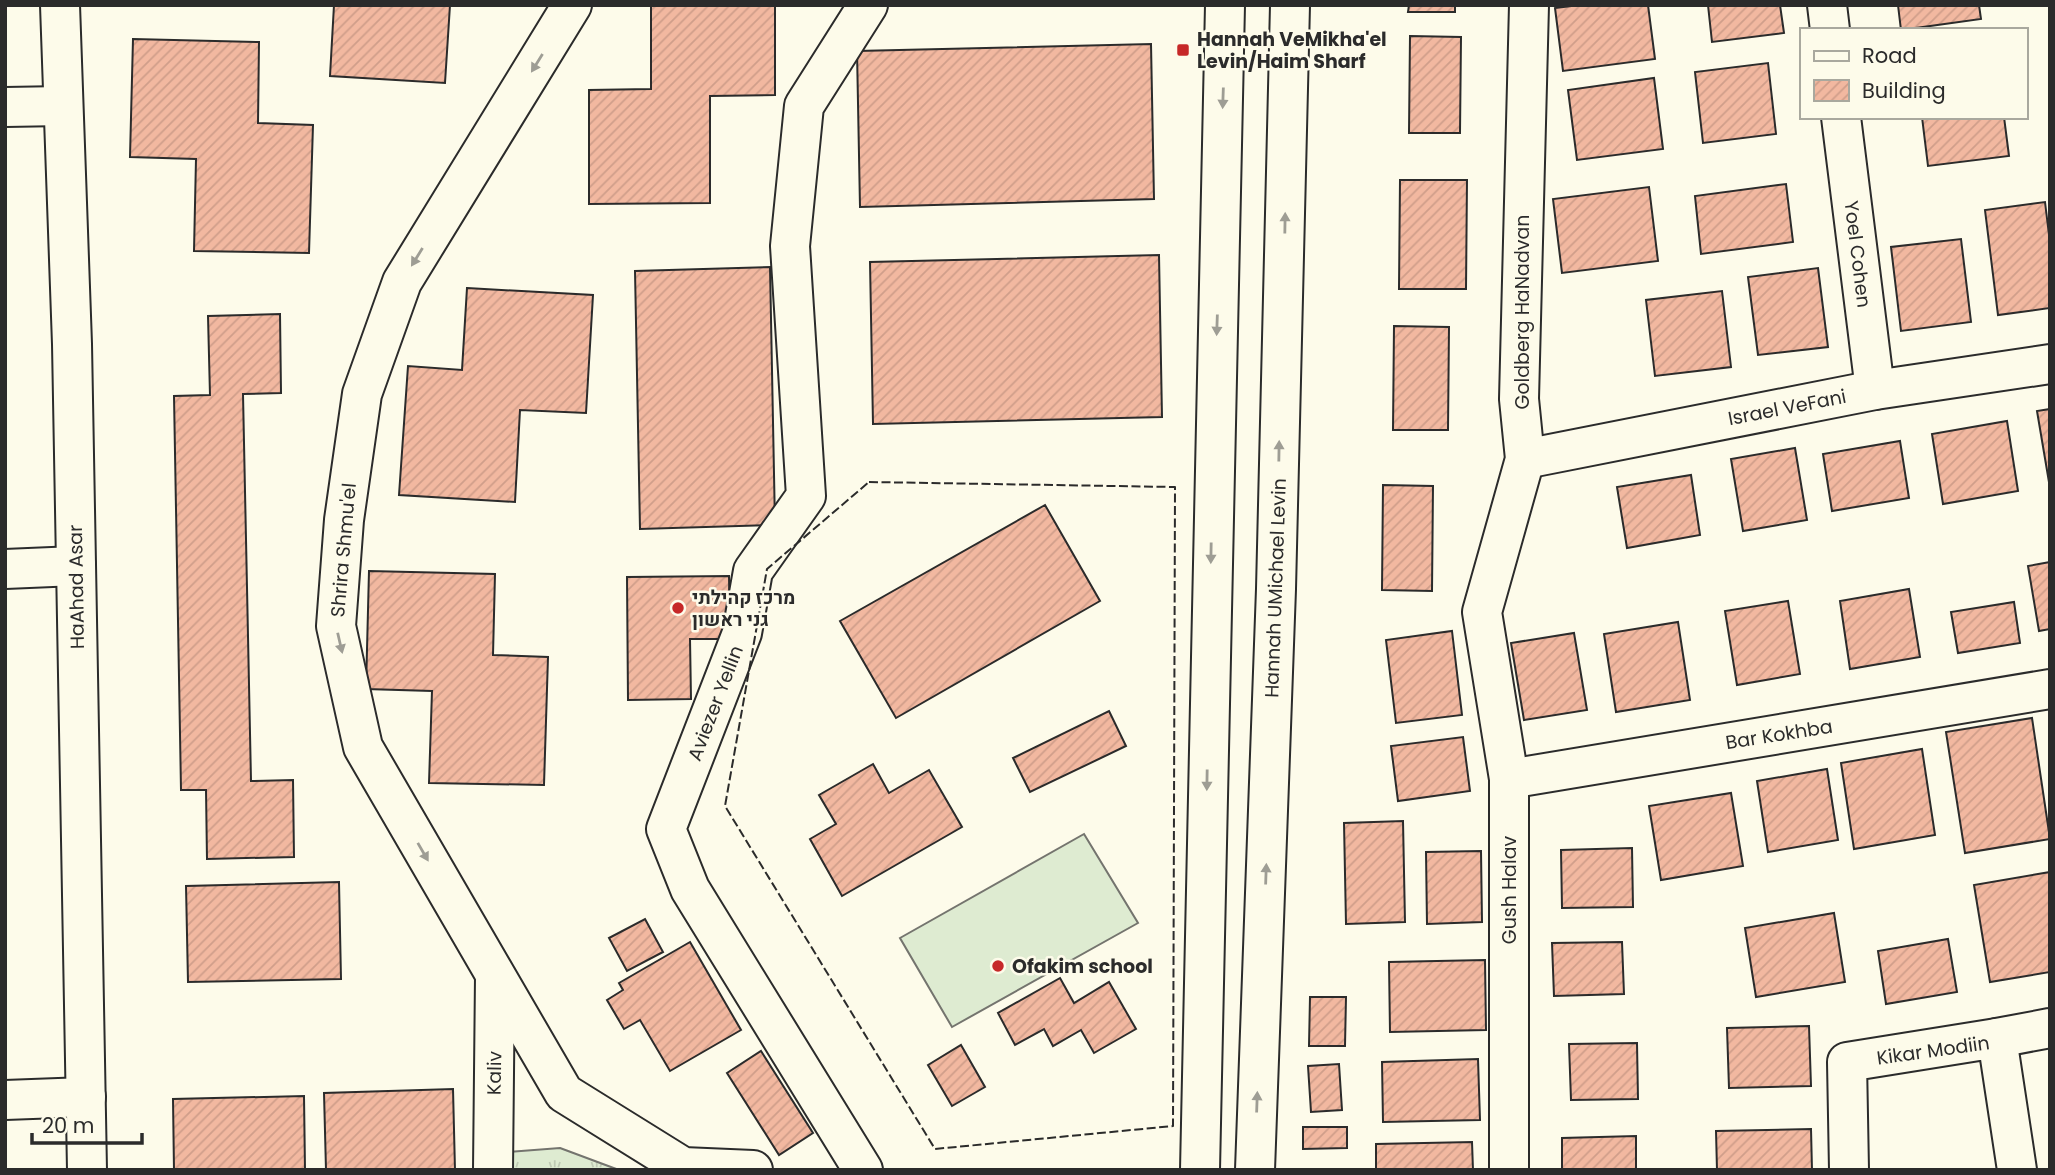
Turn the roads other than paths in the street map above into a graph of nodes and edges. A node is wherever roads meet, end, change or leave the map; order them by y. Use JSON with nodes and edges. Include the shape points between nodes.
{"nodes":[{"id":1,"x":60,"y":5,"type":"edge"},
{"id":2,"x":572,"y":5,"type":"edge"},
{"id":3,"x":868,"y":5,"type":"edge"},
{"id":4,"x":1225,"y":5,"type":"edge"},
{"id":5,"x":1290,"y":5,"type":"edge"},
{"id":6,"x":1529,"y":5,"type":"edge"},
{"id":7,"x":1827,"y":5,"type":"edge"},
{"id":8,"x":1830,"y":28,"type":"edge"},
{"id":9,"x":63,"y":106,"type":"junction"},
{"id":10,"x":5,"y":107,"type":"edge"},
{"id":11,"x":1841,"y":119,"type":"edge"},
{"id":12,"x":2050,"y":364,"type":"edge"},
{"id":13,"x":1875,"y":390,"type":"junction"},
{"id":14,"x":1525,"y":459,"type":"junction"},
{"id":15,"x":76,"y":566,"type":"junction"},
{"id":16,"x":5,"y":569,"type":"edge"},
{"id":17,"x":1482,"y":612,"type":"joint"},
{"id":18,"x":2050,"y":689,"type":"edge"},
{"id":19,"x":1509,"y":779,"type":"junction"},
{"id":20,"x":495,"y":975,"type":"junction"},
{"id":21,"x":2050,"y":1028,"type":"edge"},
{"id":22,"x":1997,"y":1038,"type":"junction"},
{"id":23,"x":86,"y":1097,"type":"junction"},
{"id":24,"x":5,"y":1100,"type":"edge"},
{"id":25,"x":87,"y":1170,"type":"edge"},
{"id":26,"x":493,"y":1170,"type":"edge"},
{"id":27,"x":753,"y":1170,"type":"edge"},
{"id":28,"x":863,"y":1170,"type":"edge"},
{"id":29,"x":1200,"y":1170,"type":"edge"},
{"id":30,"x":1255,"y":1170,"type":"edge"},
{"id":31,"x":1509,"y":1170,"type":"edge"},
{"id":32,"x":1849,"y":1170,"type":"edge"},
{"id":33,"x":2017,"y":1170,"type":"edge"}],
"edges":[{"from":1,"to":9,"type":"street","name":"HaAhad Asar"},
{"from":2,"to":20,"type":"street","name":"Shrira Shmu'el","one_way":true,"via":[[402,282],[362,394],[344,520],[336,626],[363,747]]},
{"from":3,"to":28,"type":"street","name":"Aviezer Yellin","via":[[804,106],[790,246],[806,496],[753,571],[742,633],[666,829],[690,889]]},
{"from":4,"to":29,"type":"street","one_way":true},
{"from":30,"to":5,"type":"street","name":"Hannah UMichael Levin","one_way":true,"via":[[1276,589]]},
{"from":6,"to":14,"type":"street","name":"Goldberg HaNadvan","via":[[1519,399]]},
{"from":7,"to":8,"type":"street"},
{"from":9,"to":10,"type":"street"},
{"from":9,"to":15,"type":"street","name":"HaAhad Asar"},
{"from":11,"to":13,"type":"street","name":"Yoel Cohen"},
{"from":12,"to":13,"type":"street","name":"Israel VeFani"},
{"from":13,"to":14,"type":"street","name":"Israel VeFani"},
{"from":14,"to":17,"type":"street","name":"Goldberg HaNadvan"},
{"from":15,"to":16,"type":"street"},
{"from":15,"to":23,"type":"street","name":"HaAhad Asar"},
{"from":17,"to":19,"type":"street","name":"Gush Halav"},
{"from":18,"to":19,"type":"street","name":"Bar Kokhba"},
{"from":19,"to":31,"type":"street","name":"Gush Halav"},
{"from":20,"to":26,"type":"street","name":"Kaliv"},
{"from":20,"to":27,"type":"street","name":"Shrira Shmu'el","via":[[564,1093],[683,1167]]},
{"from":21,"to":22,"type":"street"},
{"from":22,"to":32,"type":"street","name":"Kikar Modiin","via":[[1847,1062]]},
{"from":22,"to":33,"type":"street","name":"Kikar Modiin"},
{"from":23,"to":24,"type":"street"},
{"from":23,"to":25,"type":"street","name":"HaAhad Asar"}]}
